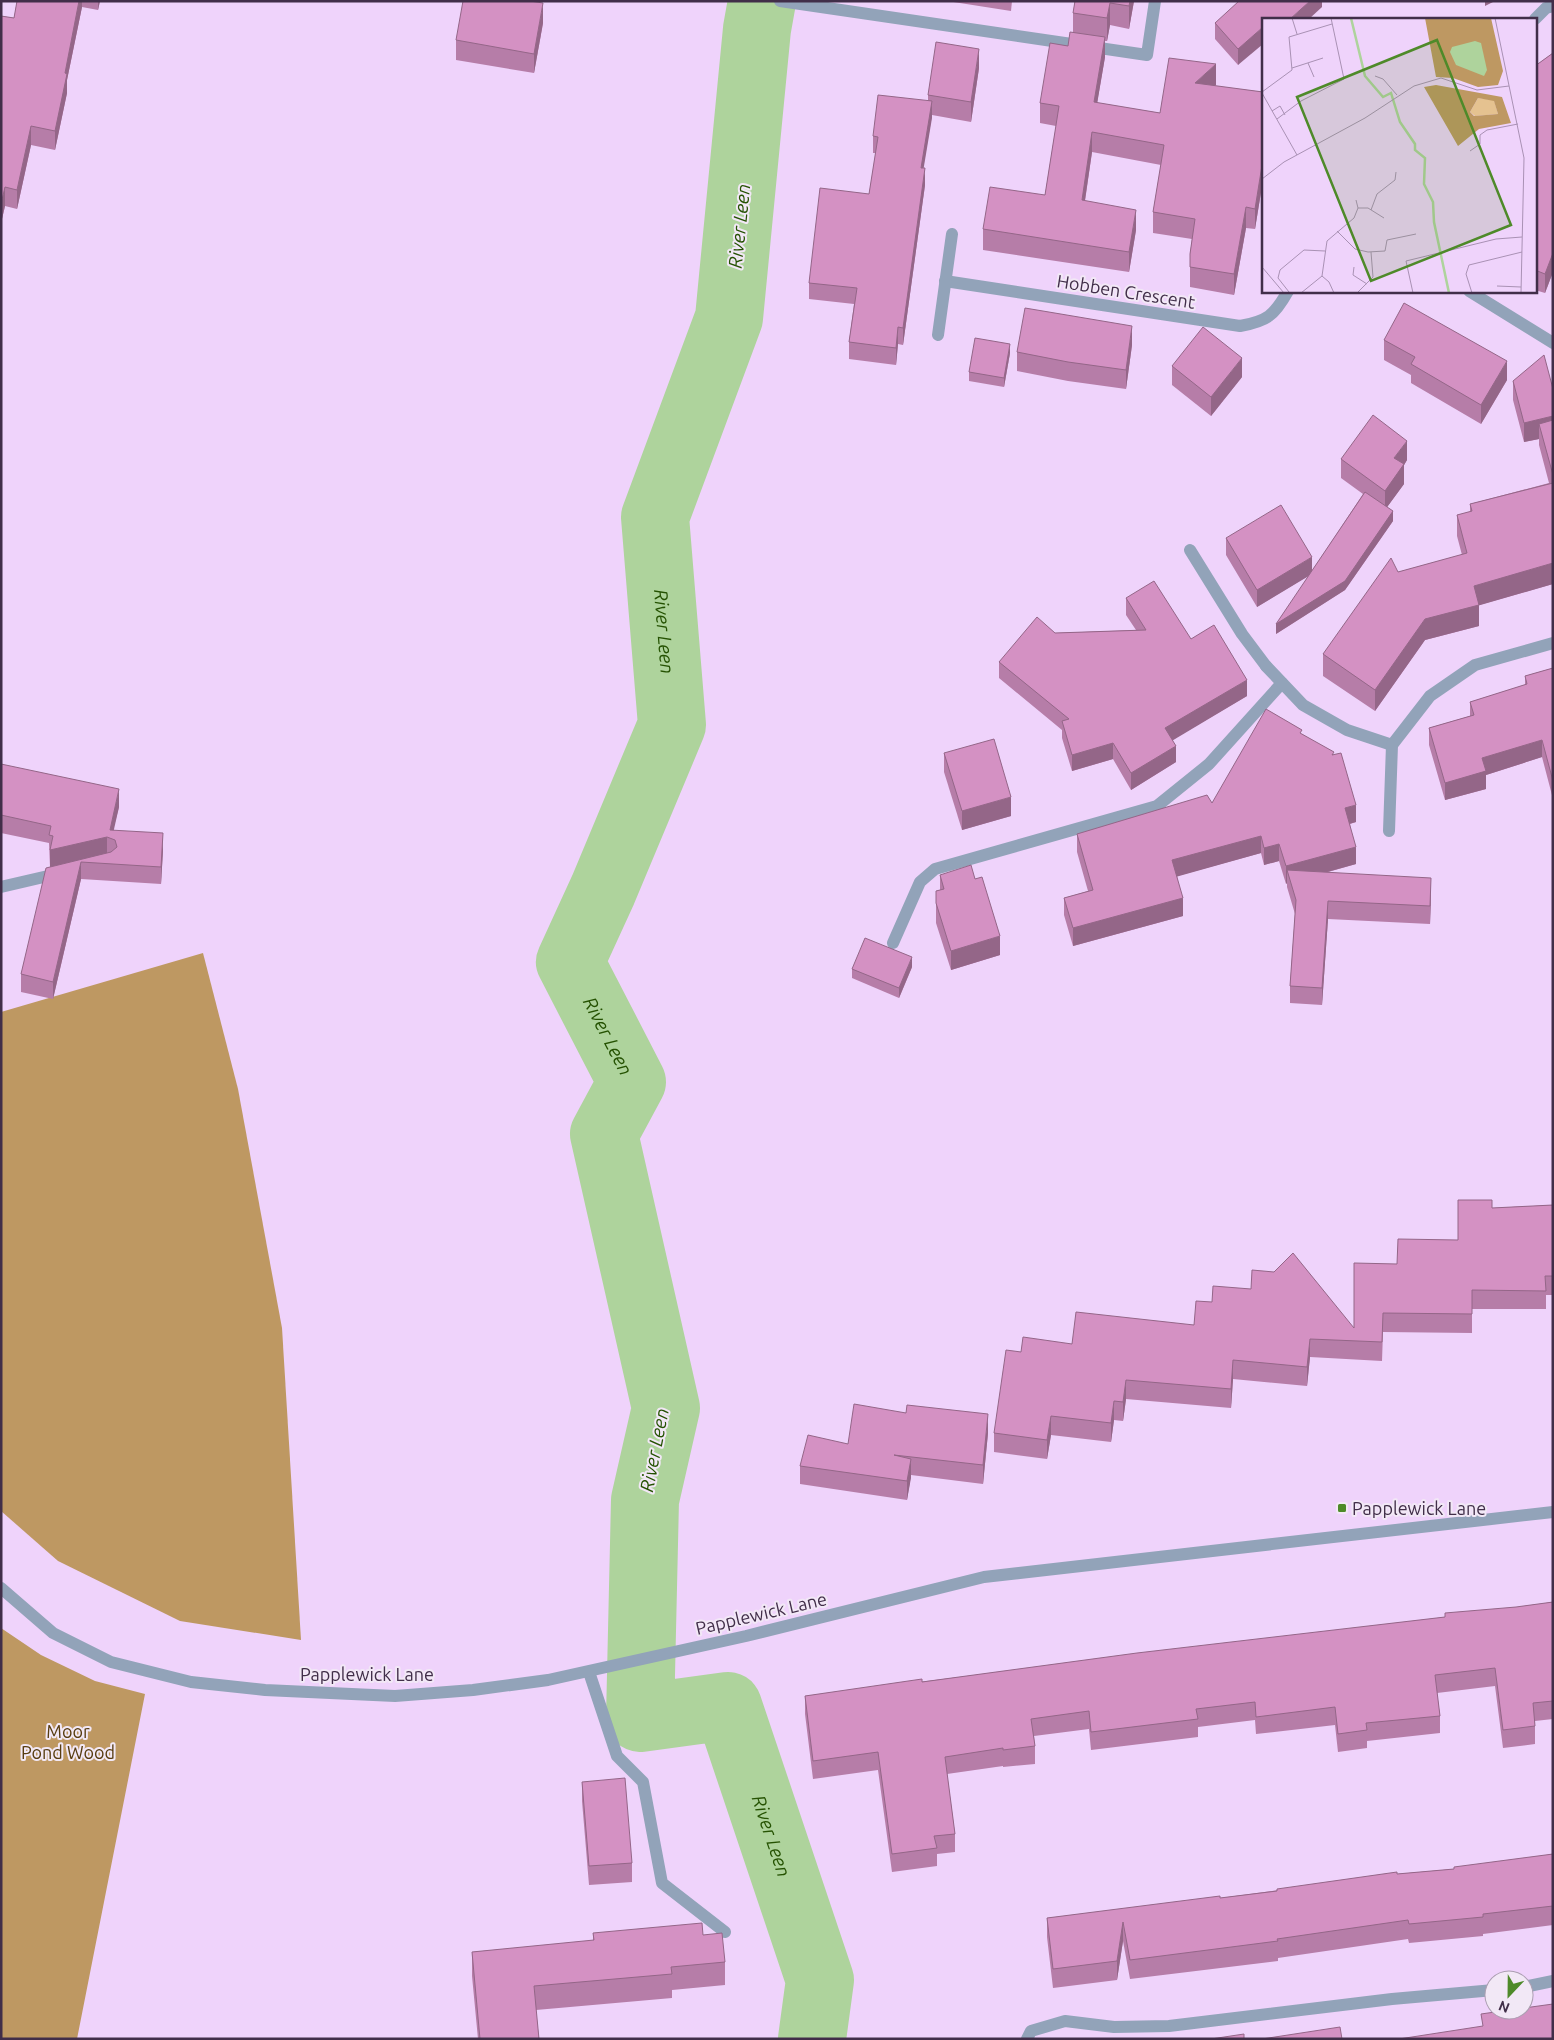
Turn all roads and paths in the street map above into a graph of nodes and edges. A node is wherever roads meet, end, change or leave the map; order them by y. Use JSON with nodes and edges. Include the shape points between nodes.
{"nodes":[{"id":1,"x":1155,"y":1,"type":"edge"},
{"id":2,"x":785,"y":2,"type":"edge"},
{"id":3,"x":1553,"y":6,"type":"edge"},
{"id":4,"x":1536,"y":18,"type":"edge"},
{"id":5,"x":952,"y":234,"type":"dead end"},
{"id":6,"x":945,"y":281,"type":"junction"},
{"id":7,"x":1287,"y":292,"type":"edge"},
{"id":8,"x":1471,"y":292,"type":"edge"},
{"id":9,"x":938,"y":335,"type":"dead end"},
{"id":10,"x":1553,"y":343,"type":"edge"},
{"id":11,"x":1190,"y":550,"type":"dead end"},
{"id":12,"x":1553,"y":643,"type":"edge"},
{"id":13,"x":1282,"y":683,"type":"junction"},
{"id":14,"x":1392,"y":745,"type":"junction"},
{"id":15,"x":1389,"y":831,"type":"dead end"},
{"id":16,"x":73,"y":870,"type":"edge"},
{"id":17,"x":1,"y":887,"type":"edge"},
{"id":18,"x":893,"y":943,"type":"dead end"},
{"id":19,"x":1553,"y":1512,"type":"edge"},
{"id":20,"x":1,"y":1588,"type":"edge"},
{"id":21,"x":589,"y":1672,"type":"junction"},
{"id":22,"x":725,"y":1932,"type":"dead end"},
{"id":23,"x":1553,"y":1981,"type":"edge"},
{"id":24,"x":1534,"y":1984,"type":"edge"},
{"id":25,"x":1484,"y":1991,"type":"edge"},
{"id":26,"x":1029,"y":2035,"type":"edge"}],
"edges":[{"from":1,"to":2,"type":"street","via":[[1147,55]]},
{"from":3,"to":4,"type":"street"},
{"from":5,"to":6,"type":"street"},
{"from":6,"to":7,"type":"street","name":"Hobben Crescent","via":[[1240,326],[1261,322],[1278,308]]},
{"from":6,"to":9,"type":"street"},
{"from":8,"to":10,"type":"street"},
{"from":11,"to":13,"type":"street","via":[[1242,634]]},
{"from":12,"to":14,"type":"street","via":[[1475,665],[1430,696]]},
{"from":13,"to":14,"type":"street","via":[[1303,705],[1348,730]]},
{"from":13,"to":18,"type":"street","via":[[1209,764],[1157,806],[935,870],[920,882]]},
{"from":14,"to":15,"type":"street"},
{"from":16,"to":17,"type":"street"},
{"from":19,"to":21,"type":"street","name":"Papplewick Lane","via":[[984,1577]]},
{"from":20,"to":21,"type":"street","name":"Papplewick Lane","via":[[53,1633],[111,1662],[191,1682],[265,1690],[394,1696],[473,1690]]},
{"from":21,"to":22,"type":"street","via":[[618,1756],[643,1782],[662,1882]]},
{"from":23,"to":24,"type":"street"},
{"from":25,"to":26,"type":"street","via":[[1169,2026],[1114,2027],[1065,2021]]}]}
